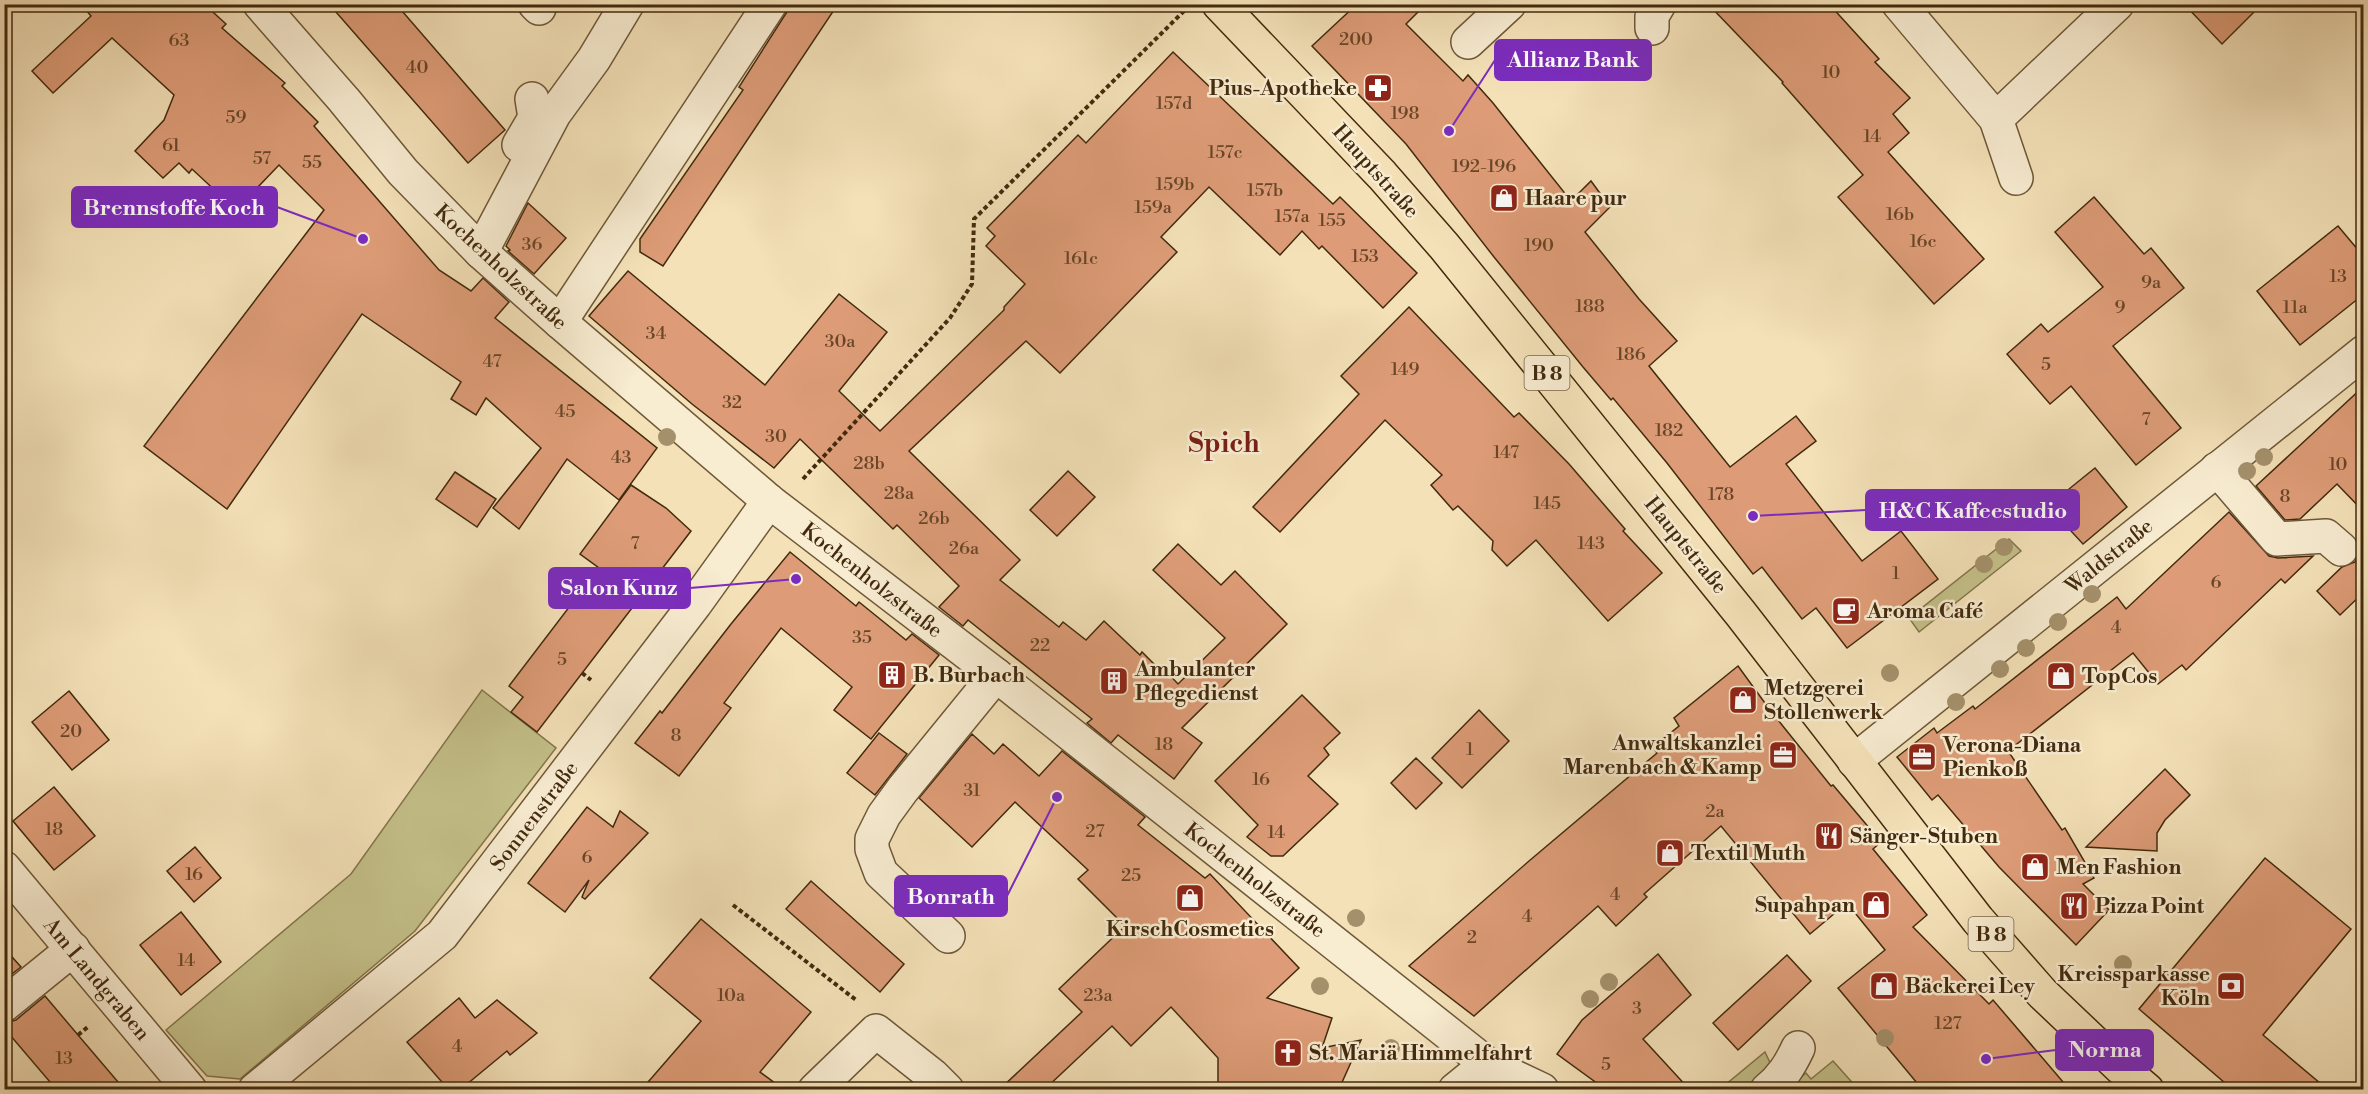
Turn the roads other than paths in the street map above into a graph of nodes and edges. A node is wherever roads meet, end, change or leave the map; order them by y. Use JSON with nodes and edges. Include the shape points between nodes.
{"nodes":[{"id":1,"x":260,"y":4,"type":"edge"},
{"id":2,"x":627,"y":4,"type":"edge"},
{"id":3,"x":770,"y":4,"type":"edge"},
{"id":4,"x":1509,"y":4,"type":"edge"},
{"id":5,"x":1899,"y":4,"type":"edge"},
{"id":6,"x":2117,"y":4,"type":"edge"},
{"id":7,"x":1230,"y":8,"type":"edge"},
{"id":8,"x":1468,"y":42,"type":"dead end"},
{"id":9,"x":532,"y":99,"type":"dead end"},
{"id":10,"x":1996,"y":119,"type":"junction"},
{"id":11,"x":2016,"y":178,"type":"dead end"},
{"id":12,"x":473,"y":245,"type":"junction"},
{"id":13,"x":560,"y":322,"type":"junction"},
{"id":14,"x":2364,"y":352,"type":"edge"},
{"id":15,"x":2217,"y":469,"type":"junction"},
{"id":16,"x":768,"y":501,"type":"junction"},
{"id":17,"x":2341,"y":549,"type":"dead end"},
{"id":18,"x":996,"y":675,"type":"junction"},
{"id":19,"x":1854,"y":760,"type":"junction"},
{"id":20,"x":4,"y":868,"type":"edge"},
{"id":21,"x":948,"y":936,"type":"dead end"},
{"id":22,"x":73,"y":949,"type":"junction"},
{"id":23,"x":4,"y":1005,"type":"edge"},
{"id":24,"x":1798,"y":1048,"type":"dead end"},
{"id":25,"x":1487,"y":1064,"type":"junction"},
{"id":26,"x":190,"y":1089,"type":"edge"},
{"id":27,"x":255,"y":1089,"type":"edge"},
{"id":28,"x":815,"y":1089,"type":"edge"},
{"id":29,"x":948,"y":1089,"type":"edge"},
{"id":30,"x":1455,"y":1089,"type":"edge"},
{"id":31,"x":1542,"y":1089,"type":"edge"},
{"id":32,"x":1767,"y":1089,"type":"edge"},
{"id":33,"x":2147,"y":1089,"type":"edge"}],
"edges":[{"from":1,"to":12,"type":"street","name":"Kochenholzstraße","via":[[403,172]]},
{"from":2,"to":12,"type":"street"},
{"from":3,"to":13,"type":"street"},
{"from":4,"to":8,"type":"street"},
{"from":5,"to":10,"type":"street"},
{"from":6,"to":10,"type":"street"},
{"from":7,"to":19,"type":"main road","name":"Hauptstraße","number":"B 8","via":[[1444,246],[1621,463]]},
{"from":9,"to":12,"type":"street","via":[[535,118]]},
{"from":10,"to":11,"type":"street"},
{"from":12,"to":13,"type":"street","name":"Kochenholzstraße"},
{"from":13,"to":16,"type":"street","name":"Kochenholzstraße"},
{"from":14,"to":15,"type":"street","name":"Waldstraße"},
{"from":15,"to":17,"type":"street","via":[[2277,539],[2326,536]]},
{"from":15,"to":19,"type":"street","name":"Waldstraße"},
{"from":16,"to":18,"type":"street","name":"Kochenholzstraße"},
{"from":16,"to":27,"type":"street","name":"Sonnenstraße","via":[[695,604],[442,935]]},
{"from":18,"to":21,"type":"street","via":[[903,789],[872,839],[873,855],[881,873]]},
{"from":18,"to":25,"type":"street","name":"Kochenholzstraße"},
{"from":19,"to":33,"type":"main road","name":"Hauptstraße","number":"B 8","via":[[1978,920],[2042,993]]},
{"from":20,"to":22,"type":"street","name":"Am Landgraben"},
{"from":22,"to":23,"type":"street"},
{"from":22,"to":26,"type":"street","name":"Am Landgraben"},
{"from":24,"to":32,"type":"street","via":[[1777,1082]]},
{"from":25,"to":30,"type":"street"},
{"from":25,"to":31,"type":"street","name":"Kochenholzstraße"},
{"from":28,"to":29,"type":"street","via":[[876,1031]]}]}
